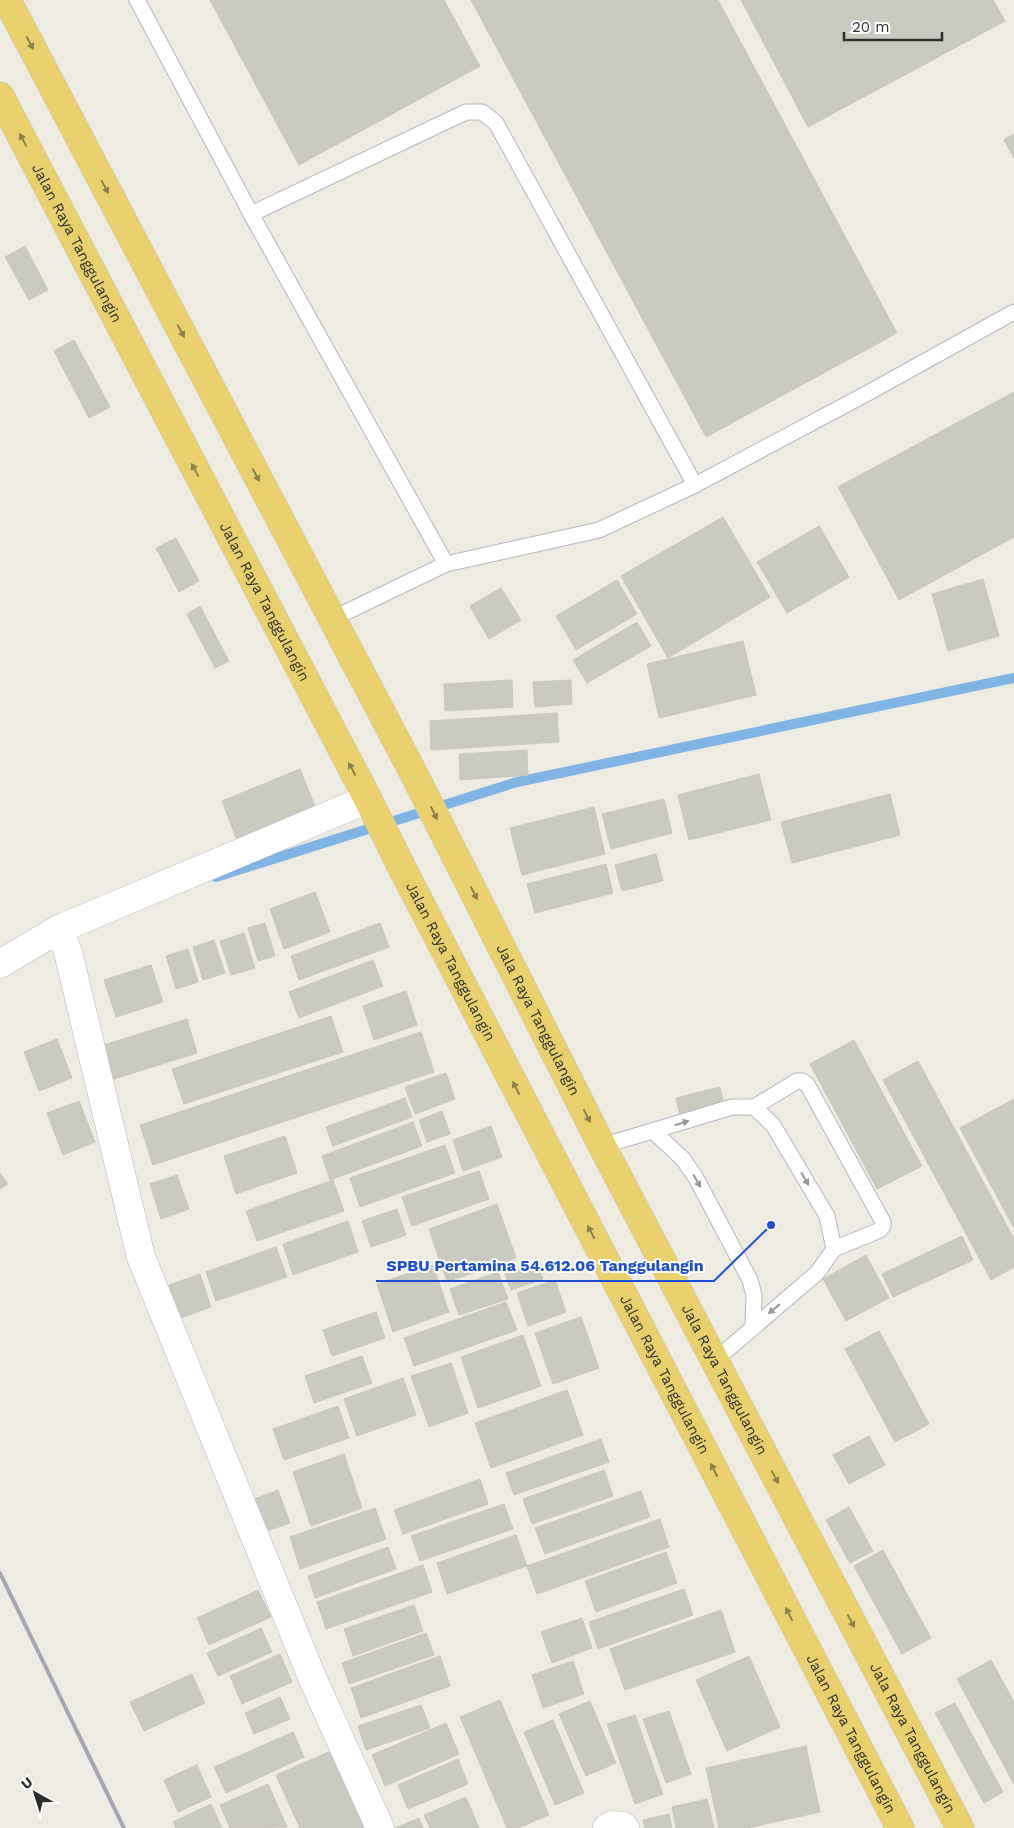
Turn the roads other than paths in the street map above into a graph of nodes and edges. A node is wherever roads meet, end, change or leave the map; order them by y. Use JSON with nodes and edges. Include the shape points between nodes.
{"nodes":[{"id":1,"x":7,"y":0,"type":"edge"},
{"id":2,"x":137,"y":0,"type":"edge"},
{"id":3,"x":0,"y":96,"type":"edge"},
{"id":4,"x":251,"y":214,"type":"junction"},
{"id":5,"x":1014,"y":312,"type":"edge"},
{"id":6,"x":694,"y":484,"type":"junction"},
{"id":7,"x":446,"y":564,"type":"junction"},
{"id":8,"x":332,"y":619,"type":"junction"},
{"id":9,"x":371,"y":806,"type":"junction"},
{"id":10,"x":60,"y":932,"type":"junction"},
{"id":11,"x":0,"y":964,"type":"edge"},
{"id":12,"x":754,"y":1107,"type":"junction"},
{"id":13,"x":654,"y":1132,"type":"junction"},
{"id":14,"x":602,"y":1146,"type":"junction"},
{"id":15,"x":834,"y":1249,"type":"junction"},
{"id":16,"x":753,"y":1326,"type":"junction"},
{"id":17,"x":714,"y":1361,"type":"junction"},
{"id":18,"x":380,"y":1828,"type":"edge"},
{"id":19,"x":607,"y":1828,"type":"edge"},
{"id":20,"x":625,"y":1828,"type":"edge"},
{"id":21,"x":900,"y":1828,"type":"edge"},
{"id":22,"x":960,"y":1828,"type":"edge"}],
"edges":[{"from":1,"to":8,"type":"highway","one_way":true},
{"from":2,"to":4,"type":"lane"},
{"from":9,"to":3,"type":"highway","name":"Jalan Raya Tanggulangin","one_way":true},
{"from":4,"to":6,"type":"lane","via":[[466,112],[482,112],[496,123]]},
{"from":4,"to":7,"type":"lane"},
{"from":5,"to":6,"type":"lane"},
{"from":6,"to":7,"type":"lane","via":[[600,530]]},
{"from":7,"to":8,"type":"lane"},
{"from":8,"to":14,"type":"highway","name":"Jala Raya Tanggulangin","one_way":true},
{"from":9,"to":10,"type":"street"},
{"from":21,"to":9,"type":"highway","name":"Jalan Raya Tanggulangin","one_way":true},
{"from":10,"to":11,"type":"street"},
{"from":10,"to":18,"type":"street","via":[[141,1257],[312,1677]]},
{"from":13,"to":12,"type":"lane","one_way":true,"via":[[732,1107]]},
{"from":12,"to":15,"type":"lane","one_way":true,"via":[[773,1125],[827,1216]]},
{"from":12,"to":15,"type":"lane","via":[[797,1081],[807,1084],[883,1222],[880,1230]]},
{"from":13,"to":14,"type":"lane"},
{"from":13,"to":16,"type":"lane","one_way":true,"via":[[683,1159],[696,1178],[750,1280],[754,1295]]},
{"from":14,"to":17,"type":"highway","name":"Jala Raya Tanggulangin"},
{"from":15,"to":16,"type":"lane","one_way":true,"via":[[817,1273]]},
{"from":16,"to":17,"type":"lane"},
{"from":17,"to":22,"type":"highway","name":"Jala Raya Tanggulangin","one_way":true},
{"from":19,"to":20,"type":"street","via":[[612,1825]]}]}
